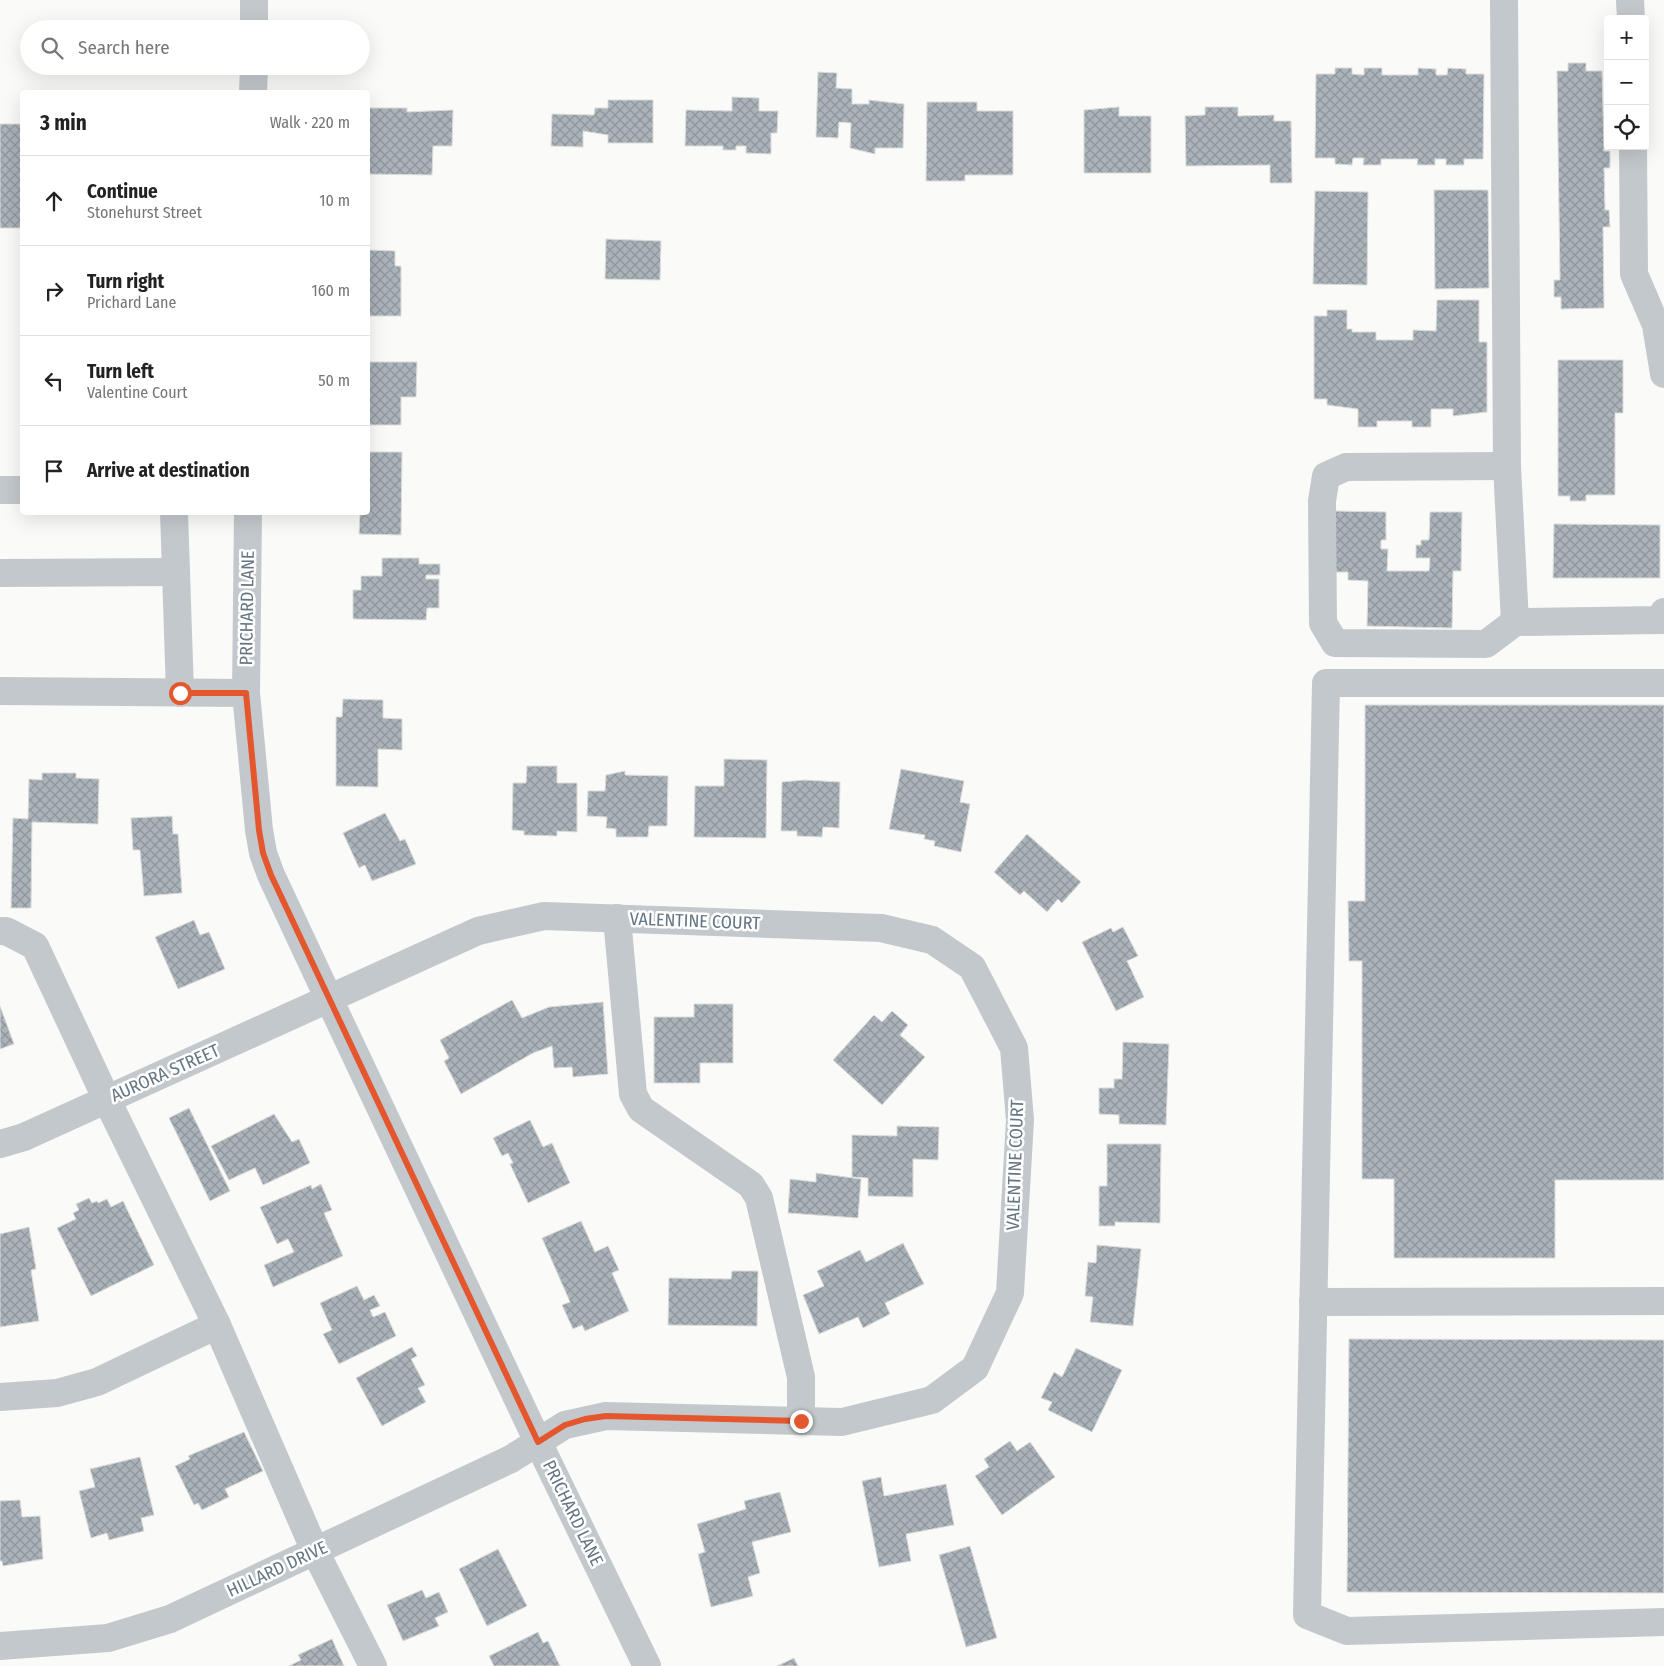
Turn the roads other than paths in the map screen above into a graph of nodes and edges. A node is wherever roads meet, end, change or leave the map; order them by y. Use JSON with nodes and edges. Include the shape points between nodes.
{"nodes":[{"id":1,"x":254,"y":0,"type":"edge"},
{"id":2,"x":1504,"y":0,"type":"edge"},
{"id":3,"x":1630,"y":0,"type":"edge"},
{"id":4,"x":1631,"y":15,"type":"edge"},
{"id":5,"x":254,"y":20,"type":"edge"},
{"id":6,"x":254,"y":75,"type":"edge"},
{"id":7,"x":253,"y":90,"type":"edge"},
{"id":8,"x":1633,"y":150,"type":"edge"},
{"id":9,"x":1664,"y":374,"type":"edge"},
{"id":10,"x":1507,"y":466,"type":"junction"},
{"id":11,"x":0,"y":490,"type":"edge"},
{"id":12,"x":20,"y":490,"type":"edge"},
{"id":13,"x":174,"y":515,"type":"edge"},
{"id":14,"x":248,"y":515,"type":"edge"},
{"id":15,"x":176,"y":572,"type":"junction"},
{"id":16,"x":0,"y":573,"type":"edge"},
{"id":17,"x":1664,"y":612,"type":"edge"},
{"id":18,"x":1515,"y":622,"type":"junction"},
{"id":19,"x":1664,"y":683,"type":"edge"},
{"id":20,"x":0,"y":691,"type":"edge"},
{"id":21,"x":180,"y":693,"type":"junction"},
{"id":22,"x":246,"y":693,"type":"junction"},
{"id":23,"x":617,"y":918,"type":"junction"},
{"id":24,"x":0,"y":930,"type":"edge"},
{"id":25,"x":328,"y":999,"type":"junction"},
{"id":26,"x":107,"y":1100,"type":"junction"},
{"id":27,"x":0,"y":1144,"type":"edge"},
{"id":28,"x":1664,"y":1301,"type":"edge"},
{"id":29,"x":1313,"y":1302,"type":"junction"},
{"id":30,"x":217,"y":1325,"type":"junction"},
{"id":31,"x":0,"y":1397,"type":"edge"},
{"id":32,"x":801,"y":1421,"type":"junction"},
{"id":33,"x":538,"y":1442,"type":"junction"},
{"id":34,"x":316,"y":1551,"type":"junction"},
{"id":35,"x":1664,"y":1622,"type":"edge"},
{"id":36,"x":0,"y":1646,"type":"edge"},
{"id":37,"x":373,"y":1666,"type":"edge"},
{"id":38,"x":647,"y":1666,"type":"edge"}],
"edges":[{"from":1,"to":5,"type":"street"},
{"from":2,"to":10,"type":"street"},
{"from":3,"to":4,"type":"street"},
{"from":6,"to":7,"type":"street"},
{"from":8,"to":9,"type":"street","via":[[1634,274],[1656,325]]},
{"from":10,"to":18,"type":"street"},
{"from":10,"to":18,"type":"street","via":[[1346,467],[1326,476],[1322,502],[1324,623],[1335,643],[1486,644]]},
{"from":11,"to":12,"type":"street"},
{"from":13,"to":15,"type":"street"},
{"from":14,"to":22,"type":"street","name":"PRICHARD LANE"},
{"from":15,"to":16,"type":"street"},
{"from":15,"to":21,"type":"street"},
{"from":17,"to":18,"type":"street","via":[[1661,620]]},
{"from":19,"to":29,"type":"street","via":[[1326,683]]},
{"from":20,"to":21,"type":"street"},
{"from":21,"to":22,"type":"street"},
{"from":22,"to":25,"type":"street","name":"PRICHARD LANE","via":[[263,853]]},
{"from":23,"to":25,"type":"street","name":"VALENTINE COURT","via":[[544,916],[478,931]]},
{"from":23,"to":32,"type":"street","via":[[633,1094],[641,1109],[751,1185],[759,1198],[801,1377]]},
{"from":23,"to":32,"type":"street","name":"VALENTINE COURT","via":[[881,928],[932,940],[972,966],[1014,1048],[1020,1120],[1010,1293],[975,1368],[932,1400],[842,1422]]},
{"from":24,"to":26,"type":"street","via":[[6,930],[34,946]]},
{"from":25,"to":26,"type":"street","name":"AURORA STREET"},
{"from":25,"to":33,"type":"street","name":"PRICHARD LANE"},
{"from":26,"to":27,"type":"street","name":"AURORA STREET","via":[[24,1137]]},
{"from":26,"to":30,"type":"street"},
{"from":28,"to":29,"type":"street"},
{"from":29,"to":35,"type":"street","via":[[1306,1615],[1347,1631]]},
{"from":30,"to":31,"type":"street","via":[[97,1382],[57,1393]]},
{"from":30,"to":34,"type":"street"},
{"from":32,"to":33,"type":"street","name":"VALENTINE COURT","via":[[606,1416],[565,1425]]},
{"from":33,"to":34,"type":"street","name":"HILLARD DRIVE"},
{"from":33,"to":38,"type":"street","name":"PRICHARD LANE"},
{"from":34,"to":36,"type":"street","name":"HILLARD DRIVE","via":[[162,1622],[108,1638]]},
{"from":34,"to":37,"type":"street"}]}
